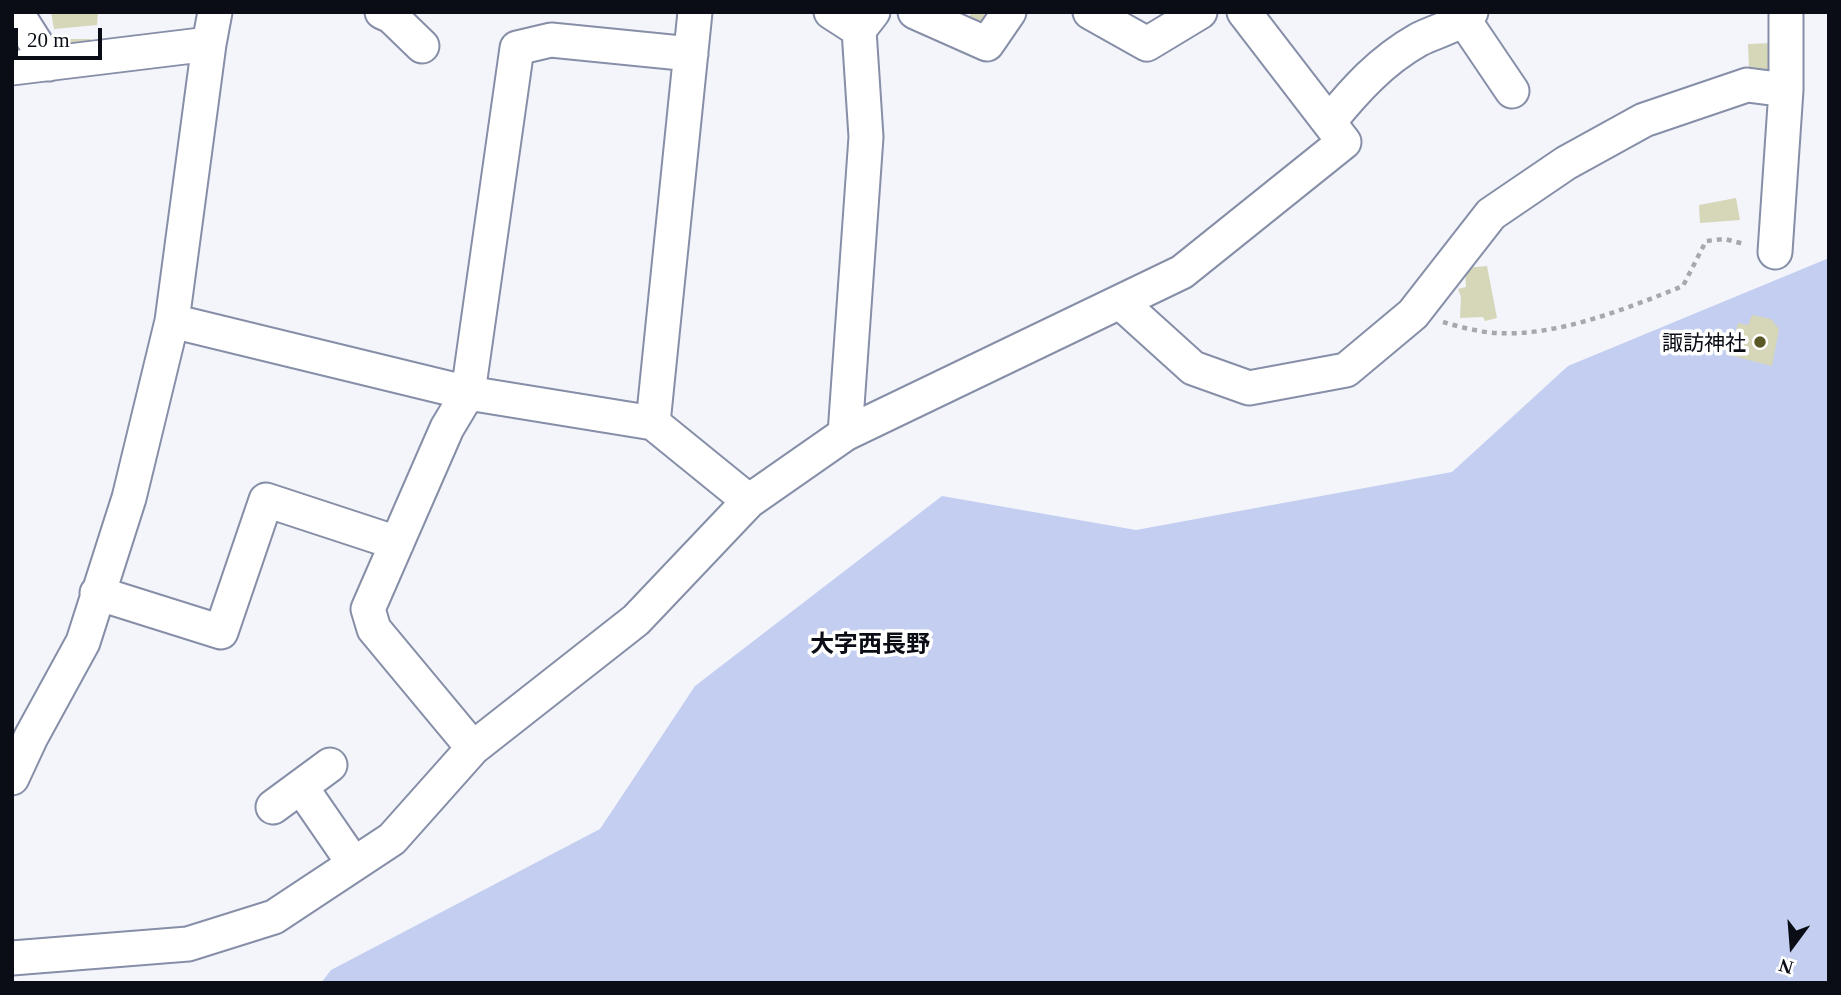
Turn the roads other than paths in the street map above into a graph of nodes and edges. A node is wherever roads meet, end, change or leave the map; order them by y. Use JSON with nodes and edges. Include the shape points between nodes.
{"nodes":[{"id":1,"x":16,"y":12,"type":"edge"},
{"id":2,"x":382,"y":12,"type":"edge"},
{"id":3,"x":695,"y":12,"type":"edge"},
{"id":4,"x":831,"y":12,"type":"edge"},
{"id":5,"x":915,"y":12,"type":"edge"},
{"id":6,"x":1009,"y":12,"type":"edge"},
{"id":7,"x":1090,"y":12,"type":"edge"},
{"id":8,"x":1200,"y":12,"type":"edge"},
{"id":9,"x":1244,"y":12,"type":"edge"},
{"id":10,"x":1786,"y":12,"type":"edge"},
{"id":11,"x":1467,"y":16,"type":"edge"},
{"id":12,"x":866,"y":21,"type":"edge"},
{"id":13,"x":212,"y":28,"type":"edge"},
{"id":14,"x":422,"y":46,"type":"dead end"},
{"id":15,"x":691,"y":54,"type":"junction"},
{"id":16,"x":49,"y":64,"type":"junction"},
{"id":17,"x":12,"y":68,"type":"edge"},
{"id":18,"x":1512,"y":90,"type":"dead end"},
{"id":19,"x":1786,"y":90,"type":"junction"},
{"id":20,"x":1336,"y":132,"type":"junction"},
{"id":21,"x":1775,"y":252,"type":"road end"},
{"id":22,"x":1120,"y":302,"type":"junction"},
{"id":23,"x":172,"y":321,"type":"junction"},
{"id":24,"x":468,"y":393,"type":"junction"},
{"id":25,"x":653,"y":423,"type":"junction"},
{"id":26,"x":845,"y":434,"type":"junction"},
{"id":27,"x":749,"y":501,"type":"junction"},
{"id":28,"x":397,"y":543,"type":"junction"},
{"id":29,"x":97,"y":593,"type":"junction"},
{"id":30,"x":473,"y":748,"type":"junction"},
{"id":31,"x":331,"y":765,"type":"dead end"},
{"id":32,"x":12,"y":778,"type":"edge"},
{"id":33,"x":301,"y":788,"type":"junction"},
{"id":34,"x":273,"y":807,"type":"dead end"},
{"id":35,"x":354,"y":864,"type":"junction"},
{"id":36,"x":24,"y":966,"type":"edge"}],
"edges":[{"from":1,"to":16,"type":"street"},
{"from":2,"to":14,"type":"street"},
{"from":3,"to":15,"type":"street"},
{"from":4,"to":12,"type":"street"},
{"from":5,"to":6,"type":"street","via":[[987,44]]},
{"from":7,"to":8,"type":"street","via":[[1147,44]]},
{"from":9,"to":20,"type":"street"},
{"from":10,"to":19,"type":"street"},
{"from":11,"to":18,"type":"street"},
{"from":11,"to":20,"type":"street","via":[[1382,64]]},
{"from":12,"to":26,"type":"street","via":[[866,137]]},
{"from":13,"to":16,"type":"street"},
{"from":13,"to":23,"type":"street"},
{"from":15,"to":24,"type":"street","via":[[551,40],[517,48]]},
{"from":15,"to":25,"type":"street"},
{"from":16,"to":17,"type":"street"},
{"from":19,"to":21,"type":"street"},
{"from":19,"to":22,"type":"street","via":[[1747,85],[1644,120],[1566,163],[1491,214],[1413,314],[1346,370],[1249,388],[1193,368]]},
{"from":20,"to":22,"type":"street","via":[[1182,272]]},
{"from":22,"to":26,"type":"street"},
{"from":23,"to":24,"type":"street"},
{"from":23,"to":29,"type":"street","via":[[129,498]]},
{"from":24,"to":25,"type":"street"},
{"from":24,"to":28,"type":"street","via":[[447,428]]},
{"from":25,"to":27,"type":"street"},
{"from":26,"to":27,"type":"street"},
{"from":27,"to":30,"type":"street","via":[[636,620]]},
{"from":28,"to":29,"type":"street","via":[[265,500],[221,632]]},
{"from":28,"to":30,"type":"street","via":[[368,609],[374,629]]},
{"from":29,"to":32,"type":"street","via":[[83,642]]},
{"from":30,"to":35,"type":"street","via":[[392,839]]},
{"from":31,"to":33,"type":"street"},
{"from":33,"to":34,"type":"street"},
{"from":33,"to":35,"type":"street"},
{"from":35,"to":36,"type":"street","via":[[274,917],[188,944]]}]}
